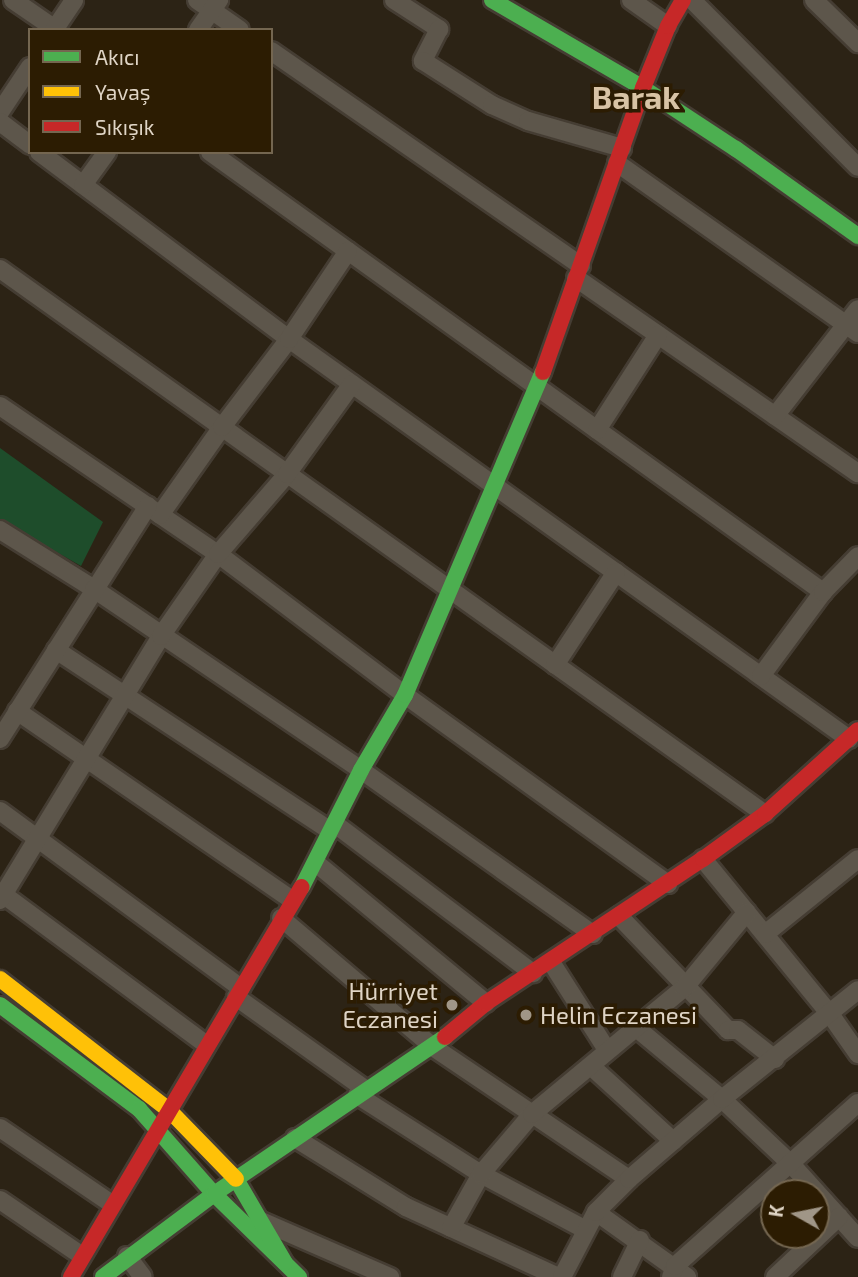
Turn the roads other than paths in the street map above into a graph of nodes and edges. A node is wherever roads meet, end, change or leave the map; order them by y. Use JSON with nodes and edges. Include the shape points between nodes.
{"nodes":[{"id":1,"x":13,"y":0,"type":"edge"},
{"id":2,"x":74,"y":0,"type":"edge"},
{"id":3,"x":197,"y":0,"type":"edge"},
{"id":4,"x":394,"y":0,"type":"edge"},
{"id":5,"x":492,"y":0,"type":"edge"},
{"id":6,"x":631,"y":0,"type":"edge"},
{"id":7,"x":683,"y":0,"type":"edge"},
{"id":8,"x":692,"y":0,"type":"edge"},
{"id":9,"x":814,"y":0,"type":"edge"},
{"id":10,"x":216,"y":5,"type":"edge"},
{"id":11,"x":668,"y":26,"type":"junction"},
{"id":12,"x":54,"y":28,"type":"edge"},
{"id":13,"x":56,"y":28,"type":"edge"},
{"id":14,"x":199,"y":28,"type":"edge"},
{"id":15,"x":238,"y":28,"type":"edge"},
{"id":16,"x":858,"y":43,"type":"edge"},
{"id":17,"x":273,"y":52,"type":"edge"},
{"id":18,"x":28,"y":70,"type":"edge"},
{"id":19,"x":643,"y":88,"type":"junction"},
{"id":20,"x":0,"y":112,"type":"edge"},
{"id":21,"x":0,"y":122,"type":"edge"},
{"id":22,"x":28,"y":143,"type":"edge"},
{"id":23,"x":42,"y":154,"type":"edge"},
{"id":24,"x":106,"y":154,"type":"edge"},
{"id":25,"x":213,"y":154,"type":"edge"},
{"id":26,"x":620,"y":155,"type":"junction"},
{"id":27,"x":858,"y":167,"type":"edge"},
{"id":28,"x":83,"y":185,"type":"junction"},
{"id":29,"x":858,"y":236,"type":"edge"},
{"id":30,"x":348,"y":251,"type":"junction"},
{"id":31,"x":0,"y":269,"type":"edge"},
{"id":32,"x":579,"y":272,"type":"junction"},
{"id":33,"x":858,"y":309,"type":"edge"},
{"id":34,"x":852,"y":329,"type":"edge"},
{"id":35,"x":658,"y":335,"type":"junction"},
{"id":36,"x":289,"y":339,"type":"junction"},
{"id":37,"x":352,"y":384,"type":"junction"},
{"id":38,"x":538,"y":387,"type":"junction"},
{"id":39,"x":0,"y":406,"type":"edge"},
{"id":40,"x":775,"y":416,"type":"junction"},
{"id":41,"x":222,"y":427,"type":"junction"},
{"id":42,"x":597,"y":429,"type":"junction"},
{"id":43,"x":858,"y":473,"type":"edge"},
{"id":44,"x":287,"y":474,"type":"junction"},
{"id":45,"x":496,"y":484,"type":"junction"},
{"id":46,"x":154,"y":511,"type":"junction"},
{"id":47,"x":0,"y":530,"type":"edge"},
{"id":48,"x":218,"y":554,"type":"junction"},
{"id":49,"x":858,"y":556,"type":"edge"},
{"id":50,"x":616,"y":572,"type":"junction"},
{"id":51,"x":94,"y":589,"type":"junction"},
{"id":52,"x":450,"y":590,"type":"junction"},
{"id":53,"x":823,"y":592,"type":"junction"},
{"id":54,"x":161,"y":636,"type":"junction"},
{"id":55,"x":56,"y":650,"type":"junction"},
{"id":56,"x":555,"y":665,"type":"junction"},
{"id":57,"x":761,"y":676,"type":"junction"},
{"id":58,"x":405,"y":695,"type":"junction"},
{"id":59,"x":123,"y":696,"type":"junction"},
{"id":60,"x":17,"y":711,"type":"junction"},
{"id":61,"x":855,"y":734,"type":"edge"},
{"id":62,"x":0,"y":739,"type":"edge"},
{"id":63,"x":86,"y":758,"type":"junction"},
{"id":64,"x":361,"y":770,"type":"junction"},
{"id":65,"x":0,"y":811,"type":"edge"},
{"id":66,"x":765,"y":814,"type":"junction"},
{"id":67,"x":333,"y":828,"type":"junction"},
{"id":68,"x":38,"y":838,"type":"junction"},
{"id":69,"x":703,"y":859,"type":"junction"},
{"id":70,"x":858,"y":859,"type":"edge"},
{"id":71,"x":316,"y":863,"type":"junction"},
{"id":72,"x":668,"y":884,"type":"junction"},
{"id":73,"x":1,"y":895,"type":"edge"},
{"id":74,"x":292,"y":900,"type":"junction"},
{"id":75,"x":747,"y":912,"type":"junction"},
{"id":76,"x":620,"y":916,"type":"junction"},
{"id":77,"x":281,"y":918,"type":"junction"},
{"id":78,"x":593,"y":934,"type":"junction"},
{"id":79,"x":765,"y":934,"type":"junction"},
{"id":80,"x":551,"y":962,"type":"junction"},
{"id":81,"x":533,"y":973,"type":"junction"},
{"id":82,"x":0,"y":979,"type":"edge"},
{"id":83,"x":685,"y":987,"type":"junction"},
{"id":84,"x":858,"y":990,"type":"edge"},
{"id":85,"x":238,"y":993,"type":"junction"},
{"id":86,"x":486,"y":1003,"type":"junction"},
{"id":87,"x":0,"y":1005,"type":"edge"},
{"id":88,"x":830,"y":1014,"type":"junction"},
{"id":89,"x":634,"y":1026,"type":"junction"},
{"id":90,"x":207,"y":1045,"type":"junction"},
{"id":91,"x":433,"y":1047,"type":"junction"},
{"id":92,"x":607,"y":1050,"type":"junction"},
{"id":93,"x":858,"y":1054,"type":"edge"},
{"id":94,"x":775,"y":1059,"type":"junction"},
{"id":95,"x":592,"y":1067,"type":"junction"},
{"id":96,"x":361,"y":1092,"type":"junction"},
{"id":97,"x":722,"y":1099,"type":"junction"},
{"id":98,"x":858,"y":1103,"type":"edge"},
{"id":99,"x":169,"y":1110,"type":"junction"},
{"id":100,"x":532,"y":1114,"type":"junction"},
{"id":101,"x":0,"y":1128,"type":"edge"},
{"id":102,"x":159,"y":1129,"type":"junction"},
{"id":103,"x":295,"y":1138,"type":"junction"},
{"id":104,"x":673,"y":1141,"type":"junction"},
{"id":105,"x":792,"y":1165,"type":"junction"},
{"id":106,"x":481,"y":1174,"type":"junction"},
{"id":107,"x":236,"y":1179,"type":"junction"},
{"id":108,"x":629,"y":1179,"type":"junction"},
{"id":109,"x":214,"y":1194,"type":"junction"},
{"id":110,"x":0,"y":1200,"type":"edge"},
{"id":111,"x":112,"y":1204,"type":"junction"},
{"id":112,"x":596,"y":1212,"type":"junction"},
{"id":113,"x":839,"y":1217,"type":"junction"},
{"id":114,"x":261,"y":1221,"type":"junction"},
{"id":115,"x":451,"y":1228,"type":"junction"},
{"id":116,"x":586,"y":1230,"type":"junction"},
{"id":117,"x":858,"y":1238,"type":"edge"},
{"id":118,"x":640,"y":1240,"type":"junction"},
{"id":119,"x":82,"y":1256,"type":"junction"},
{"id":120,"x":127,"y":1256,"type":"junction"},
{"id":121,"x":285,"y":1262,"type":"junction"},
{"id":122,"x":678,"y":1273,"type":"edge"},
{"id":123,"x":71,"y":1277,"type":"edge"},
{"id":124,"x":103,"y":1277,"type":"edge"},
{"id":125,"x":142,"y":1277,"type":"edge"},
{"id":126,"x":299,"y":1277,"type":"edge"},
{"id":127,"x":390,"y":1277,"type":"edge"},
{"id":128,"x":560,"y":1277,"type":"edge"},
{"id":129,"x":622,"y":1277,"type":"edge"},
{"id":130,"x":775,"y":1277,"type":"edge"}],
"edges":[{"from":1,"to":12,"type":"street"},
{"from":2,"to":13,"type":"street"},
{"from":3,"to":10,"type":"street"},
{"from":4,"to":26,"type":"street","via":[[439,29],[423,61],[492,105]]},
{"from":5,"to":19,"type":"street"},
{"from":6,"to":11,"type":"street"},
{"from":7,"to":11,"type":"street"},
{"from":8,"to":27,"type":"street"},
{"from":9,"to":16,"type":"street"},
{"from":10,"to":14,"type":"street"},
{"from":10,"to":15,"type":"street"},
{"from":11,"to":19,"type":"street"},
{"from":17,"to":32,"type":"street"},
{"from":18,"to":20,"type":"street"},
{"from":19,"to":26,"type":"street"},
{"from":19,"to":29,"type":"street"},
{"from":21,"to":22,"type":"street"},
{"from":23,"to":28,"type":"street"},
{"from":24,"to":28,"type":"street"},
{"from":25,"to":30,"type":"street"},
{"from":26,"to":32,"type":"street"},
{"from":26,"to":34,"type":"street"},
{"from":28,"to":36,"type":"street"},
{"from":30,"to":36,"type":"street"},
{"from":30,"to":38,"type":"street"},
{"from":31,"to":41,"type":"street"},
{"from":32,"to":35,"type":"street"},
{"from":32,"to":38,"type":"street"},
{"from":33,"to":34,"type":"street"},
{"from":34,"to":40,"type":"street"},
{"from":35,"to":40,"type":"street"},
{"from":35,"to":42,"type":"street"},
{"from":36,"to":37,"type":"street"},
{"from":36,"to":41,"type":"street"},
{"from":37,"to":44,"type":"street"},
{"from":37,"to":45,"type":"street"},
{"from":38,"to":42,"type":"street"},
{"from":38,"to":45,"type":"street"},
{"from":39,"to":46,"type":"street"},
{"from":40,"to":43,"type":"street"},
{"from":41,"to":44,"type":"street"},
{"from":41,"to":46,"type":"street"},
{"from":42,"to":53,"type":"street"},
{"from":44,"to":48,"type":"street"},
{"from":44,"to":52,"type":"street"},
{"from":45,"to":50,"type":"street"},
{"from":45,"to":52,"type":"street"},
{"from":46,"to":48,"type":"street"},
{"from":46,"to":51,"type":"street"},
{"from":47,"to":51,"type":"street"},
{"from":48,"to":54,"type":"street"},
{"from":48,"to":58,"type":"street"},
{"from":49,"to":53,"type":"street"},
{"from":50,"to":56,"type":"street"},
{"from":50,"to":57,"type":"street"},
{"from":51,"to":54,"type":"street"},
{"from":51,"to":55,"type":"street"},
{"from":52,"to":56,"type":"street"},
{"from":52,"to":58,"type":"street"},
{"from":53,"to":57,"type":"street"},
{"from":54,"to":59,"type":"street"},
{"from":54,"to":64,"type":"street"},
{"from":55,"to":59,"type":"street"},
{"from":55,"to":60,"type":"street"},
{"from":56,"to":66,"type":"street"},
{"from":57,"to":61,"type":"street"},
{"from":58,"to":64,"type":"street"},
{"from":58,"to":72,"type":"street"},
{"from":59,"to":63,"type":"street"},
{"from":59,"to":67,"type":"street"},
{"from":60,"to":62,"type":"street"},
{"from":60,"to":63,"type":"street"},
{"from":61,"to":66,"type":"street"},
{"from":63,"to":68,"type":"street"},
{"from":63,"to":74,"type":"street"},
{"from":64,"to":67,"type":"street"},
{"from":64,"to":78,"type":"street"},
{"from":65,"to":68,"type":"street"},
{"from":66,"to":69,"type":"street"},
{"from":67,"to":71,"type":"street"},
{"from":67,"to":81,"type":"street"},
{"from":68,"to":73,"type":"street"},
{"from":68,"to":85,"type":"street"},
{"from":69,"to":72,"type":"street"},
{"from":69,"to":75,"type":"street"},
{"from":70,"to":79,"type":"street"},
{"from":71,"to":74,"type":"street"},
{"from":71,"to":86,"type":"street"},
{"from":72,"to":76,"type":"street"},
{"from":73,"to":90,"type":"street"},
{"from":74,"to":77,"type":"street"},
{"from":75,"to":79,"type":"street"},
{"from":75,"to":83,"type":"street"},
{"from":76,"to":78,"type":"street"},
{"from":76,"to":83,"type":"street"},
{"from":77,"to":85,"type":"street"},
{"from":77,"to":91,"type":"street"},
{"from":78,"to":80,"type":"street"},
{"from":79,"to":88,"type":"street"},
{"from":80,"to":81,"type":"street"},
{"from":80,"to":92,"type":"street"},
{"from":81,"to":86,"type":"street"},
{"from":82,"to":99,"type":"street"},
{"from":83,"to":89,"type":"street"},
{"from":83,"to":94,"type":"street","via":[[727,1030],[738,1030]]},
{"from":84,"to":88,"type":"street"},
{"from":85,"to":90,"type":"street"},
{"from":85,"to":96,"type":"street"},
{"from":86,"to":91,"type":"street"},
{"from":87,"to":102,"type":"street"},
{"from":88,"to":93,"type":"street"},
{"from":88,"to":94,"type":"street"},
{"from":89,"to":92,"type":"street"},
{"from":89,"to":97,"type":"street"},
{"from":90,"to":99,"type":"street"},
{"from":91,"to":96,"type":"street"},
{"from":91,"to":100,"type":"street"},
{"from":92,"to":95,"type":"street"},
{"from":94,"to":97,"type":"street"},
{"from":95,"to":100,"type":"street"},
{"from":95,"to":104,"type":"street"},
{"from":96,"to":103,"type":"street"},
{"from":96,"to":106,"type":"street"},
{"from":97,"to":104,"type":"street"},
{"from":97,"to":105,"type":"street"},
{"from":98,"to":105,"type":"street"},
{"from":99,"to":102,"type":"street"},
{"from":99,"to":107,"type":"street"},
{"from":100,"to":106,"type":"street"},
{"from":100,"to":108,"type":"street"},
{"from":101,"to":111,"type":"street"},
{"from":102,"to":109,"type":"street"},
{"from":102,"to":111,"type":"street"},
{"from":103,"to":107,"type":"street"},
{"from":103,"to":115,"type":"street","via":[[406,1207]]},
{"from":104,"to":108,"type":"street"},
{"from":105,"to":113,"type":"street"},
{"from":105,"to":122,"type":"street"},
{"from":106,"to":115,"type":"street"},
{"from":106,"to":116,"type":"street"},
{"from":107,"to":109,"type":"street"},
{"from":107,"to":114,"type":"street"},
{"from":108,"to":112,"type":"street"},
{"from":109,"to":120,"type":"street"},
{"from":109,"to":121,"type":"street"},
{"from":110,"to":119,"type":"street"},
{"from":111,"to":119,"type":"street"},
{"from":112,"to":116,"type":"street"},
{"from":112,"to":118,"type":"street"},
{"from":113,"to":117,"type":"street"},
{"from":113,"to":130,"type":"street"},
{"from":114,"to":121,"type":"street"},
{"from":114,"to":127,"type":"street"},
{"from":115,"to":128,"type":"street"},
{"from":116,"to":128,"type":"street"},
{"from":118,"to":122,"type":"street"},
{"from":118,"to":129,"type":"street"},
{"from":119,"to":123,"type":"street"},
{"from":120,"to":124,"type":"street"},
{"from":120,"to":125,"type":"street"},
{"from":121,"to":126,"type":"street"}]}
